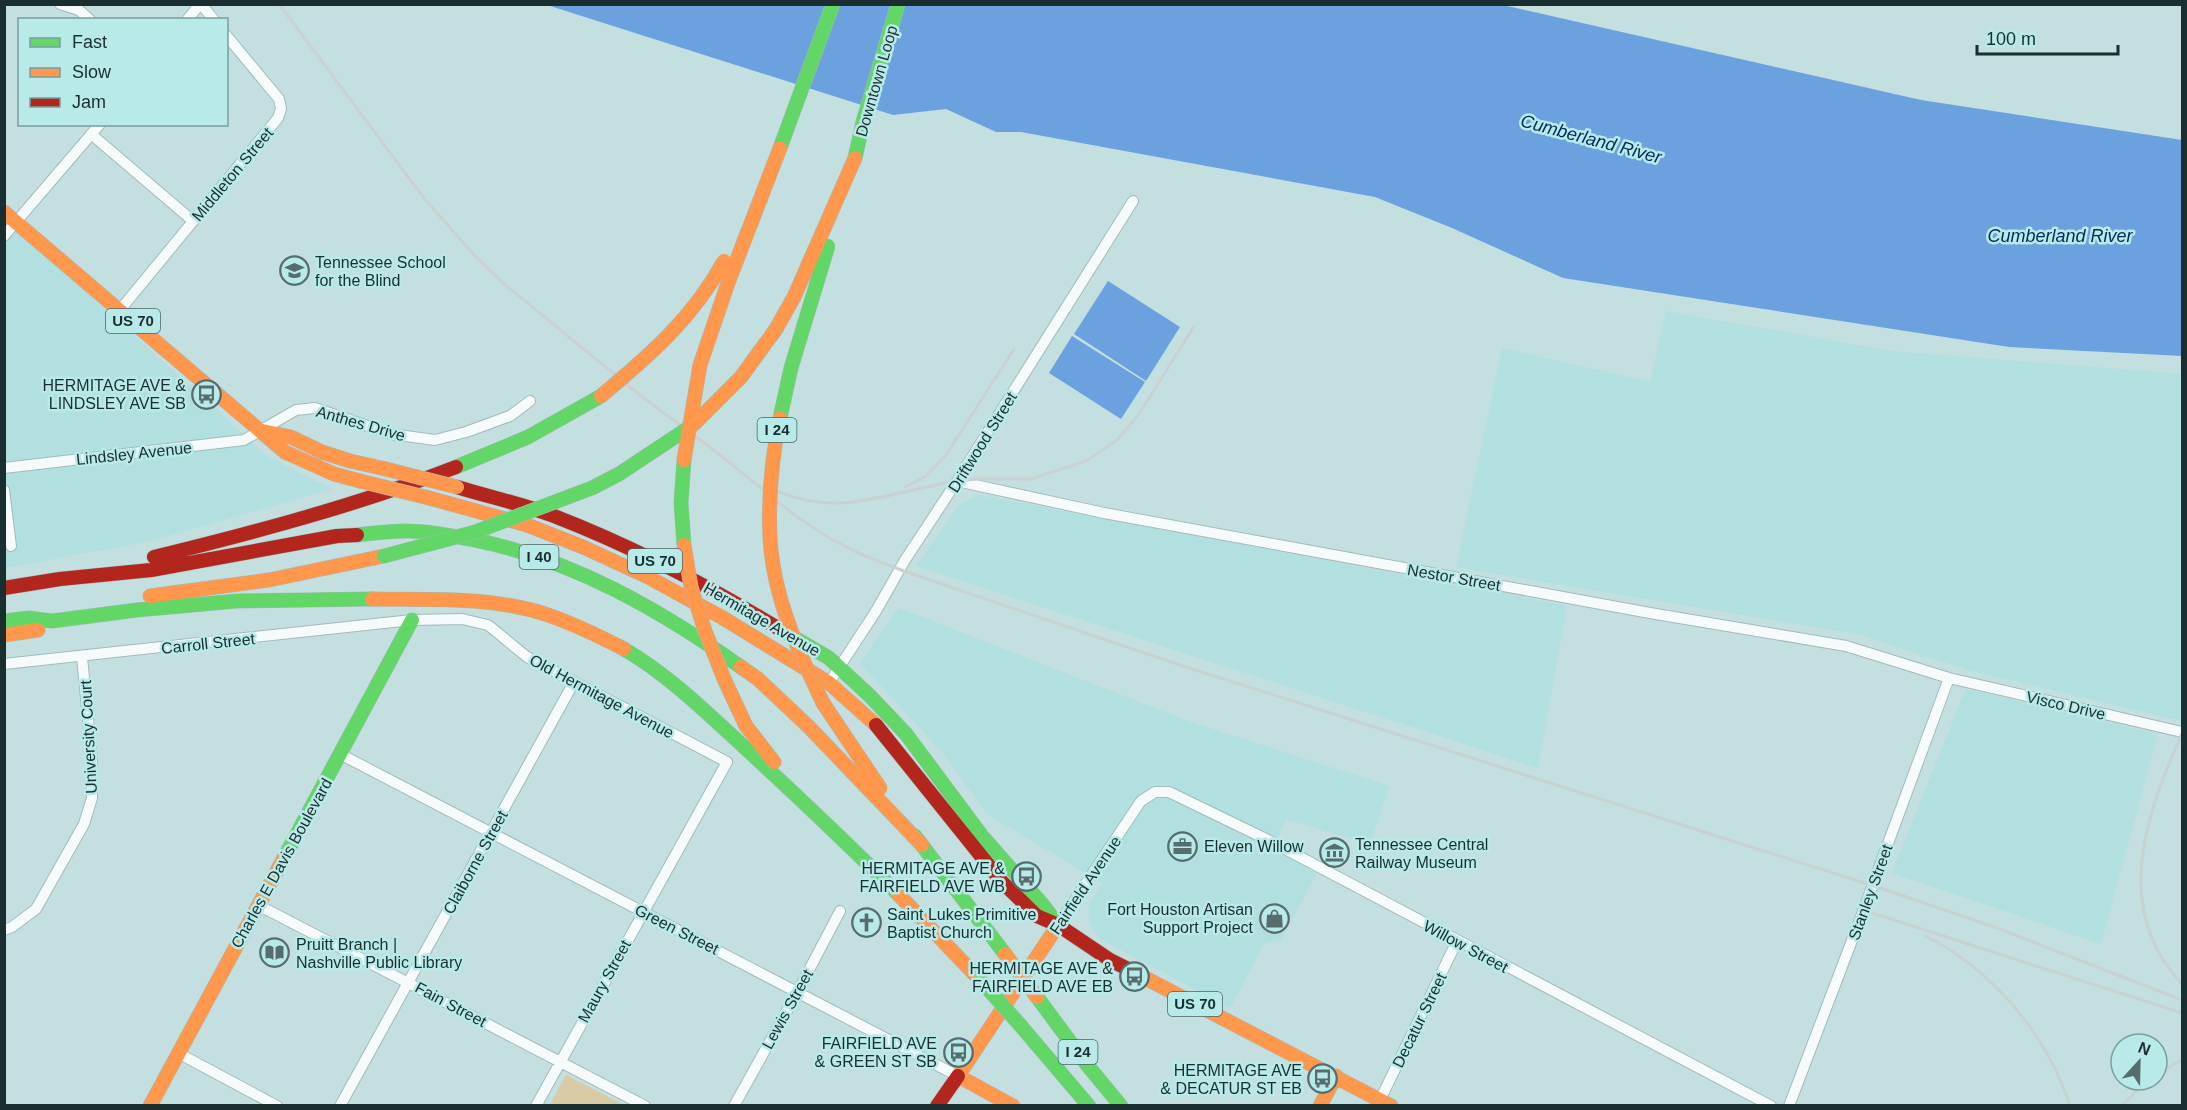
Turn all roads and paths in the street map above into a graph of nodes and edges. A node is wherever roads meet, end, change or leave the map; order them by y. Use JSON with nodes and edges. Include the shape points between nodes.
{"nodes":[{"id":1,"x":60,"y":4,"type":"edge"},
{"id":2,"x":201,"y":4,"type":"edge"},
{"id":3,"x":833,"y":4,"type":"edge"},
{"id":4,"x":898,"y":4,"type":"edge"},
{"id":5,"x":88,"y":18,"type":"edge"},
{"id":6,"x":190,"y":18,"type":"edge"},
{"id":7,"x":212,"y":18,"type":"edge"},
{"id":8,"x":228,"y":37,"type":"edge"},
{"id":9,"x":98,"y":126,"type":"edge"},
{"id":10,"x":91,"y":134,"type":"junction"},
{"id":11,"x":780,"y":148,"type":"junction"},
{"id":12,"x":855,"y":158,"type":"junction"},
{"id":13,"x":1133,"y":201,"type":"dead end"},
{"id":14,"x":4,"y":212,"type":"edge"},
{"id":15,"x":193,"y":221,"type":"junction"},
{"id":16,"x":17,"y":223,"type":"junction"},
{"id":17,"x":4,"y":236,"type":"edge"},
{"id":18,"x":120,"y":310,"type":"junction"},
{"id":19,"x":530,"y":401,"type":"dead end"},
{"id":20,"x":261,"y":431,"type":"junction"},
{"id":21,"x":4,"y":468,"type":"edge"},
{"id":22,"x":957,"y":482,"type":"junction"},
{"id":23,"x":4,"y":490,"type":"edge"},
{"id":24,"x":11,"y":546,"type":"dead end"},
{"id":25,"x":60,"y":579,"type":"junction"},
{"id":26,"x":4,"y":588,"type":"edge"},
{"id":27,"x":137,"y":610,"type":"junction"},
{"id":28,"x":29,"y":618,"type":"junction"},
{"id":29,"x":412,"y":620,"type":"junction"},
{"id":30,"x":4,"y":621,"type":"edge"},
{"id":31,"x":4,"y":634,"type":"edge"},
{"id":32,"x":82,"y":657,"type":"junction"},
{"id":33,"x":4,"y":664,"type":"edge"},
{"id":34,"x":838,"y":667,"type":"junction"},
{"id":35,"x":1949,"y":678,"type":"junction"},
{"id":36,"x":574,"y":682,"type":"junction"},
{"id":37,"x":829,"y":683,"type":"junction"},
{"id":38,"x":2182,"y":732,"type":"edge"},
{"id":39,"x":340,"y":754,"type":"junction"},
{"id":40,"x":726,"y":762,"type":"joint"},
{"id":41,"x":1159,"y":792,"type":"joint"},
{"id":42,"x":827,"y":823,"type":"junction"},
{"id":43,"x":491,"y":833,"type":"junction"},
{"id":44,"x":922,"y":845,"type":"junction"},
{"id":45,"x":258,"y":905,"type":"junction"},
{"id":46,"x":840,"y":911,"type":"dead end"},
{"id":47,"x":642,"y":912,"type":"junction"},
{"id":48,"x":1058,"y":925,"type":"junction"},
{"id":49,"x":4,"y":930,"type":"edge"},
{"id":50,"x":1457,"y":941,"type":"junction"},
{"id":51,"x":408,"y":982,"type":"junction"},
{"id":52,"x":798,"y":991,"type":"junction"},
{"id":53,"x":178,"y":1053,"type":"junction"},
{"id":54,"x":560,"y":1061,"type":"junction"},
{"id":55,"x":958,"y":1076,"type":"junction"},
{"id":56,"x":1336,"y":1076,"type":"junction"},
{"id":57,"x":1386,"y":1102,"type":"edge"},
{"id":58,"x":150,"y":1106,"type":"edge"},
{"id":59,"x":277,"y":1106,"type":"edge"},
{"id":60,"x":340,"y":1106,"type":"edge"},
{"id":61,"x":536,"y":1106,"type":"edge"},
{"id":62,"x":645,"y":1106,"type":"edge"},
{"id":63,"x":734,"y":1106,"type":"edge"},
{"id":64,"x":938,"y":1106,"type":"edge"},
{"id":65,"x":1013,"y":1106,"type":"edge"},
{"id":66,"x":1089,"y":1106,"type":"edge"},
{"id":67,"x":1121,"y":1106,"type":"edge"},
{"id":68,"x":1320,"y":1106,"type":"edge"},
{"id":69,"x":1771,"y":1106,"type":"edge"},
{"id":70,"x":1789,"y":1106,"type":"edge"}],
"edges":[{"from":1,"to":5,"type":"street","via":[[79,10]]},
{"from":2,"to":6,"type":"street"},
{"from":2,"to":7,"type":"street"},
{"from":3,"to":11,"type":"main road","number":"I 24"},
{"from":4,"to":12,"type":"main road","name":"Downtown Loop","number":"I 24"},
{"from":8,"to":15,"type":"street","name":"Middleton Street","via":[[279,99],[281,109],[278,118]]},
{"from":9,"to":10,"type":"street"},
{"from":10,"to":15,"type":"street"},
{"from":10,"to":16,"type":"street"},
{"from":11,"to":25,"type":"main road","bridge":true,"via":[[714,282],[661,346],[601,396],[518,442],[451,471],[336,509]]},
{"from":11,"to":42,"type":"main road","number":"I 24","bridge":true,"via":[[725,288],[700,366],[691,406],[681,504],[691,587],[725,681],[746,726]]},
{"from":12,"to":28,"type":"main road","bridge":true,"via":[[794,297],[741,377],[690,428],[620,474],[592,489],[475,532],[384,556],[269,580],[52,609]]},
{"from":12,"to":44,"type":"main road","number":"I 24","bridge":true,"via":[[798,342],[779,418],[769,529],[776,579],[797,650],[823,703]]},
{"from":13,"to":22,"type":"street","name":"Driftwood Street"},
{"from":14,"to":16,"type":"main road","name":"Hermitage Avenue","number":"US 70"},
{"from":15,"to":18,"type":"street","name":"Middleton Street"},
{"from":16,"to":17,"type":"street"},
{"from":16,"to":18,"type":"main road","name":"Hermitage Avenue","number":"US 70"},
{"from":18,"to":20,"type":"main road","name":"Hermitage Avenue","number":"US 70"},
{"from":19,"to":20,"type":"street","name":"Anthes Drive","via":[[510,416],[435,440],[391,435],[315,408],[296,410]]},
{"from":20,"to":21,"type":"street","name":"Lindsley Avenue","via":[[244,441]]},
{"from":20,"to":34,"type":"main road","name":"Hermitage Avenue","number":"US 70","bridge":true,"via":[[291,438],[350,462],[457,487],[553,516],[667,566],[773,624]]},
{"from":20,"to":37,"type":"main road","name":"Hermitage Avenue","number":"US 70","bridge":true,"via":[[285,452],[333,474],[527,525],[583,547],[723,618]]},
{"from":22,"to":34,"type":"street","name":"Driftwood Street"},
{"from":22,"to":35,"type":"street","name":"Nestor Street","via":[[1104,513],[1846,646]]},
{"from":23,"to":24,"type":"street"},
{"from":25,"to":26,"type":"main road","number":"I 40"},
{"from":25,"to":44,"type":"main road","number":"I 40","via":[[152,570],[337,536],[409,531],[474,540],[536,555],[622,592],[688,630],[758,679]]},
{"from":27,"to":28,"type":"main road","via":[[52,621]]},
{"from":27,"to":31,"type":"main road","via":[[112,620]]},
{"from":27,"to":42,"type":"main road","via":[[237,601],[449,600],[546,614],[594,633],[641,659],[705,711]]},
{"from":28,"to":30,"type":"main road"},
{"from":29,"to":32,"type":"street","name":"Carroll Street"},
{"from":29,"to":36,"type":"street","name":"Old Hermitage Avenue","via":[[462,619],[488,625],[527,657]]},
{"from":29,"to":39,"type":"main road","name":"Charles E Davis Boulevard"},
{"from":32,"to":33,"type":"street","name":"Carroll Street"},
{"from":32,"to":49,"type":"street","name":"University Court","via":[[92,798],[84,824],[36,909]]},
{"from":34,"to":37,"type":"street","name":"Driftwood Street"},
{"from":34,"to":48,"type":"main road","name":"Hermitage Avenue","number":"US 70","via":[[906,734],[982,836]]},
{"from":35,"to":38,"type":"street","name":"Visco Drive"},
{"from":35,"to":70,"type":"street","name":"Stanley Street"},
{"from":36,"to":40,"type":"street","name":"Old Hermitage Avenue"},
{"from":36,"to":43,"type":"street","name":"Claiborne Street"},
{"from":37,"to":48,"type":"main road","name":"Hermitage Avenue","number":"US 70","via":[[880,729],[1002,882],[1037,916]]},
{"from":39,"to":43,"type":"street","name":"Green Street"},
{"from":39,"to":45,"type":"main road","name":"Charles E Davis Boulevard"},
{"from":40,"to":47,"type":"street","name":"Maury Street"},
{"from":41,"to":48,"type":"street","name":"Fairfield Avenue","via":[[1141,801]]},
{"from":41,"to":50,"type":"street","name":"Willow Street","via":[[1175,794],[1268,840]]},
{"from":42,"to":66,"type":"main road","number":"I 24","bridge":true,"via":[[981,981]]},
{"from":43,"to":47,"type":"street","name":"Green Street"},
{"from":43,"to":51,"type":"street","name":"Claiborne Street"},
{"from":44,"to":67,"type":"main road","number":"I 24","bridge":true},
{"from":45,"to":51,"type":"street","name":"Fain Street"},
{"from":45,"to":53,"type":"main road","name":"Charles E Davis Boulevard"},
{"from":46,"to":52,"type":"street","name":"Lewis Street"},
{"from":47,"to":52,"type":"street","name":"Green Street"},
{"from":47,"to":54,"type":"street","name":"Maury Street"},
{"from":48,"to":55,"type":"main road","name":"Fairfield Avenue"},
{"from":48,"to":56,"type":"main road","name":"Hermitage Avenue","number":"US 70","via":[[1110,960]]},
{"from":50,"to":57,"type":"street","name":"Decatur Street"},
{"from":50,"to":69,"type":"street","name":"Willow Street"},
{"from":51,"to":54,"type":"street","name":"Fain Street"},
{"from":51,"to":60,"type":"street","name":"Claiborne Street"},
{"from":52,"to":55,"type":"street","name":"Green Street"},
{"from":52,"to":63,"type":"street","name":"Lewis Street"},
{"from":53,"to":58,"type":"main road","name":"Charles E Davis Boulevard"},
{"from":53,"to":59,"type":"street"},
{"from":54,"to":61,"type":"street","name":"Maury Street"},
{"from":54,"to":62,"type":"street","name":"Fain Street"},
{"from":55,"to":64,"type":"main road","name":"Fairfield Avenue"},
{"from":55,"to":65,"type":"main road","name":"Green Street"},
{"from":56,"to":57,"type":"main road","name":"Hermitage Avenue","number":"US 70"},
{"from":56,"to":68,"type":"main road"}]}
